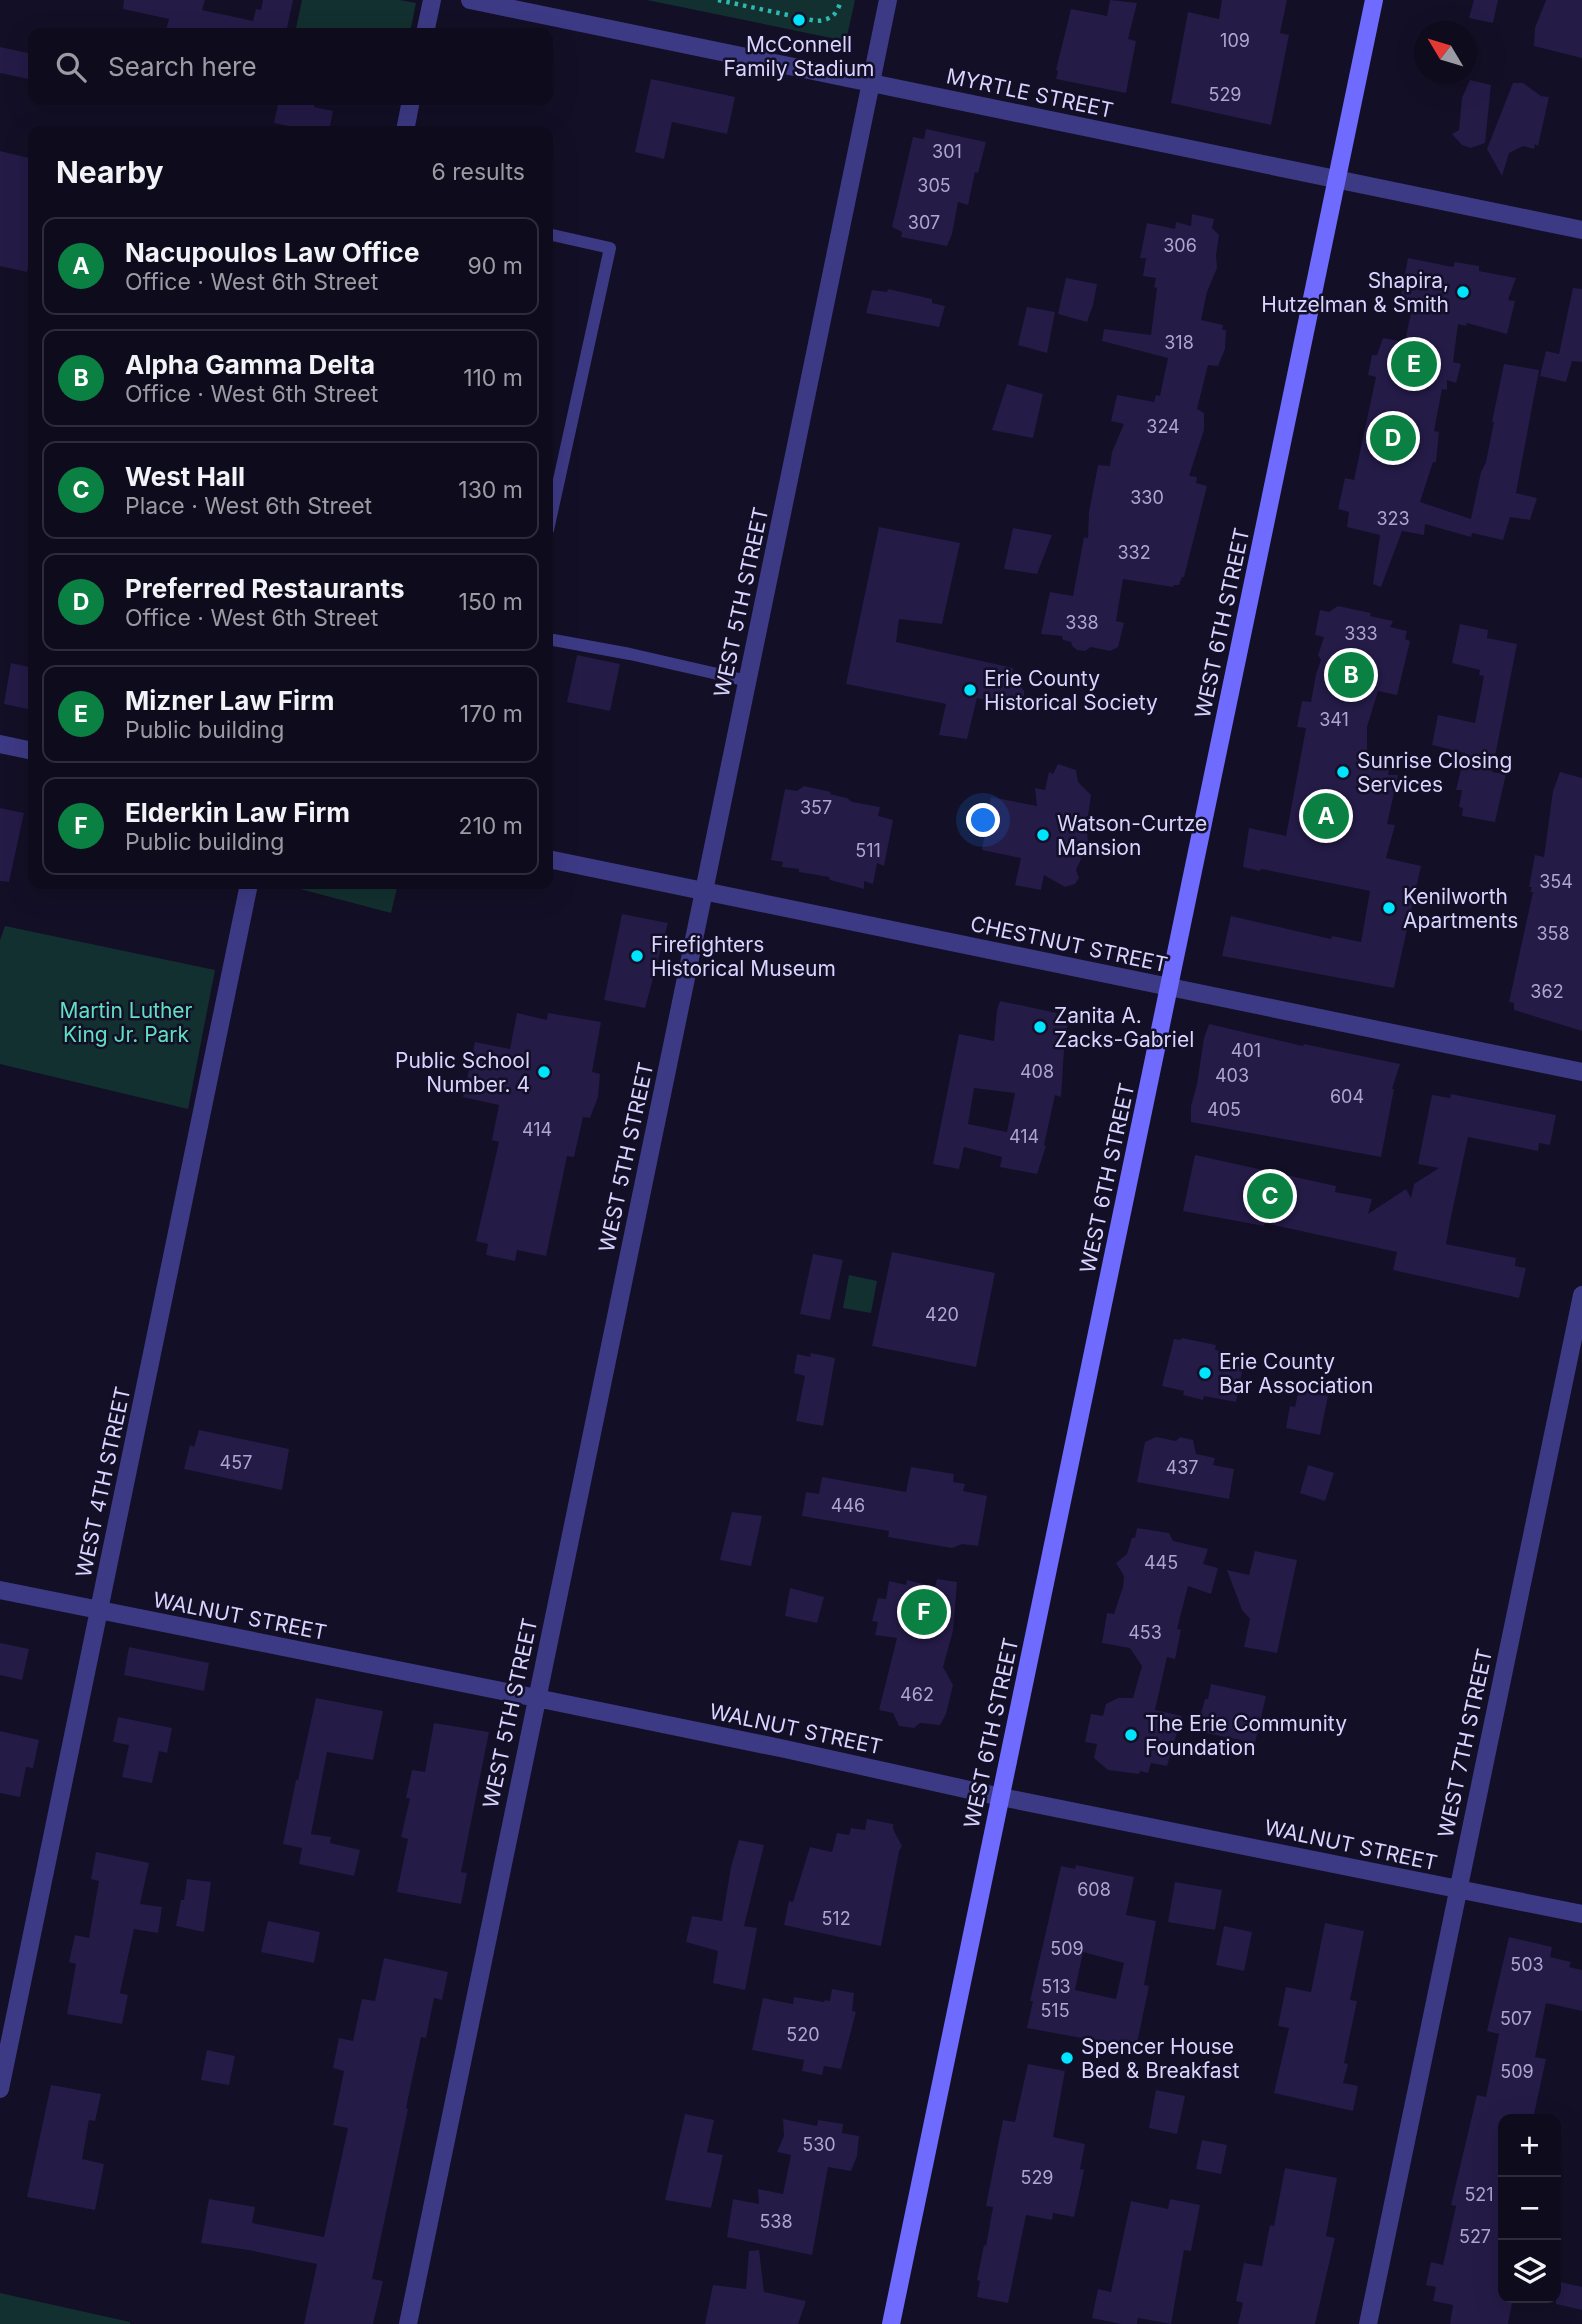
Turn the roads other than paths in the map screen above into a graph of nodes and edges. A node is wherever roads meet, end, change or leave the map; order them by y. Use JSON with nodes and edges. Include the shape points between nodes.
{"nodes":[{"id":1,"x":432,"y":0,"type":"edge"},
{"id":2,"x":470,"y":0,"type":"edge"},
{"id":3,"x":888,"y":0,"type":"edge"},
{"id":4,"x":1374,"y":0,"type":"edge"},
{"id":5,"x":426,"y":28,"type":"edge"},
{"id":6,"x":870,"y":84,"type":"junction"},
{"id":7,"x":410,"y":105,"type":"edge"},
{"id":8,"x":406,"y":126,"type":"edge"},
{"id":9,"x":1336,"y":180,"type":"junction"},
{"id":10,"x":1582,"y":230,"type":"edge"},
{"id":11,"x":553,"y":235,"type":"edge"},
{"id":12,"x":553,"y":507,"type":"edge"},
{"id":13,"x":553,"y":640,"type":"edge"},
{"id":14,"x":748,"y":681,"type":"junction"},
{"id":15,"x":0,"y":744,"type":"edge"},
{"id":16,"x":28,"y":750,"type":"edge"},
{"id":17,"x":553,"y":860,"type":"edge"},
{"id":18,"x":247,"y":889,"type":"edge"},
{"id":19,"x":705,"y":892,"type":"junction"},
{"id":20,"x":1170,"y":988,"type":"junction"},
{"id":21,"x":1582,"y":1072,"type":"edge"},
{"id":22,"x":1582,"y":1295,"type":"edge"},
{"id":23,"x":0,"y":1590,"type":"edge"},
{"id":24,"x":100,"y":1611,"type":"junction"},
{"id":25,"x":537,"y":1698,"type":"junction"},
{"id":26,"x":1001,"y":1797,"type":"junction"},
{"id":27,"x":1458,"y":1889,"type":"junction"},
{"id":28,"x":1582,"y":1914,"type":"edge"},
{"id":29,"x":0,"y":2089,"type":"edge"},
{"id":30,"x":408,"y":2324,"type":"edge"},
{"id":31,"x":891,"y":2324,"type":"edge"},
{"id":32,"x":1368,"y":2324,"type":"edge"}],
"edges":[{"from":1,"to":5,"type":"street"},
{"from":2,"to":6,"type":"street","name":"MYRTLE STREET"},
{"from":3,"to":6,"type":"street","name":"WEST 5TH STREET"},
{"from":4,"to":9,"type":"main road","name":"WEST 6TH STREET"},
{"from":6,"to":9,"type":"street","name":"MYRTLE STREET"},
{"from":6,"to":14,"type":"street","name":"WEST 5TH STREET"},
{"from":7,"to":8,"type":"street"},
{"from":9,"to":10,"type":"street","name":"MYRTLE STREET"},
{"from":9,"to":20,"type":"main road","name":"WEST 6TH STREET"},
{"from":11,"to":12,"type":"lane","via":[[610,248]]},
{"from":13,"to":14,"type":"lane"},
{"from":14,"to":19,"type":"street","name":"WEST 5TH STREET"},
{"from":15,"to":16,"type":"street"},
{"from":17,"to":19,"type":"street","name":"CHESTNUT STREET"},
{"from":18,"to":24,"type":"street","name":"WEST 4TH STREET"},
{"from":19,"to":20,"type":"street","name":"CHESTNUT STREET"},
{"from":19,"to":25,"type":"street","name":"WEST 5TH STREET"},
{"from":20,"to":21,"type":"street","name":"CHESTNUT STREET"},
{"from":20,"to":26,"type":"main road","name":"WEST 6TH STREET"},
{"from":22,"to":27,"type":"street","name":"WEST 7TH STREET"},
{"from":23,"to":24,"type":"street","name":"WALNUT STREET"},
{"from":24,"to":25,"type":"street","name":"WALNUT STREET"},
{"from":24,"to":29,"type":"street","name":"WEST 4TH STREET"},
{"from":25,"to":26,"type":"street","name":"WALNUT STREET"},
{"from":25,"to":30,"type":"street","name":"WEST 5TH STREET"},
{"from":26,"to":27,"type":"street","name":"WALNUT STREET"},
{"from":26,"to":31,"type":"main road","name":"WEST 6TH STREET"},
{"from":27,"to":28,"type":"street","name":"WALNUT STREET"},
{"from":27,"to":32,"type":"street","name":"WEST 7TH STREET"}]}
